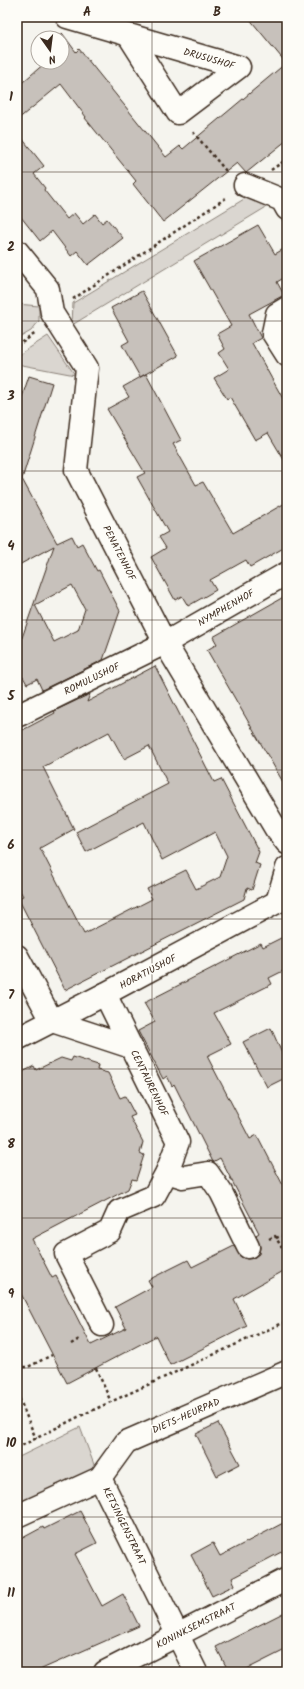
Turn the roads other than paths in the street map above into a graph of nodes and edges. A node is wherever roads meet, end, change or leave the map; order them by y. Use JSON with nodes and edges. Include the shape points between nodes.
{"nodes":[{"id":1,"x":67,"y":17,"type":"edge"},
{"id":2,"x":129,"y":36,"type":"junction"},
{"id":3,"x":243,"y":187,"type":"road end"},
{"id":4,"x":287,"y":209,"type":"edge"},
{"id":5,"x":17,"y":251,"type":"edge"},
{"id":6,"x":287,"y":308,"type":"edge"},
{"id":7,"x":287,"y":355,"type":"edge"},
{"id":8,"x":287,"y":573,"type":"edge"},
{"id":9,"x":165,"y":643,"type":"junction"},
{"id":10,"x":18,"y":715,"type":"edge"},
{"id":11,"x":287,"y":843,"type":"edge"},
{"id":12,"x":287,"y":868,"type":"edge"},
{"id":13,"x":282,"y":903,"type":"edge"},
{"id":14,"x":17,"y":956,"type":"edge"},
{"id":15,"x":105,"y":994,"type":"junction"},
{"id":16,"x":52,"y":1021,"type":"junction"},
{"id":17,"x":17,"y":1039,"type":"edge"},
{"id":18,"x":131,"y":1047,"type":"junction"},
{"id":19,"x":167,"y":1172,"type":"junction"},
{"id":20,"x":248,"y":1247,"type":"dead end"},
{"id":21,"x":102,"y":1325,"type":"dead end"},
{"id":22,"x":287,"y":1372,"type":"edge"},
{"id":23,"x":100,"y":1478,"type":"junction"},
{"id":24,"x":17,"y":1516,"type":"edge"},
{"id":25,"x":287,"y":1579,"type":"edge"},
{"id":26,"x":177,"y":1635,"type":"junction"},
{"id":27,"x":105,"y":1672,"type":"edge"},
{"id":28,"x":196,"y":1672,"type":"edge"}],
"edges":[{"from":1,"to":2,"type":"street","name":"DRUSUSHOF"},
{"from":2,"to":2,"type":"street","name":"DRUSUSHOF","via":[[239,68],[178,113]]},
{"from":3,"to":4,"type":"street","via":[[282,200]]},
{"from":5,"to":9,"type":"street","name":"PENATENHOF","via":[[48,289],[52,313],[87,368],[76,470]]},
{"from":6,"to":7,"type":"street","via":[[277,314],[273,333]]},
{"from":8,"to":9,"type":"street","name":"NYMPHENHOF"},
{"from":9,"to":10,"type":"street","name":"ROMULUSHOF"},
{"from":9,"to":11,"type":"street","name":"PENATENHOF","via":[[276,829]]},
{"from":12,"to":13,"type":"street"},
{"from":13,"to":15,"type":"street","name":"HORATIUSHOF"},
{"from":14,"to":16,"type":"street"},
{"from":15,"to":16,"type":"street","name":"HORATIUSHOF"},
{"from":15,"to":18,"type":"street","name":"CENTAURENHOF"},
{"from":16,"to":17,"type":"street","name":"HORATIUSHOF"},
{"from":16,"to":18,"type":"street"},
{"from":18,"to":19,"type":"street","name":"CENTAURENHOF","via":[[178,1142]]},
{"from":19,"to":20,"type":"street","via":[[183,1177],[208,1174],[221,1192]]},
{"from":19,"to":21,"type":"street","name":"CENTAURENHOF","via":[[154,1196],[120,1210],[110,1231],[66,1254]]},
{"from":22,"to":23,"type":"street","name":"DIETS-HEURPAD","via":[[126,1442]]},
{"from":23,"to":24,"type":"street","name":"KETSINGENSTRAAT"},
{"from":23,"to":26,"type":"street","name":"KETSINGENSTRAAT"},
{"from":25,"to":26,"type":"street","name":"KONINKSEMSTRAAT"},
{"from":26,"to":27,"type":"street","name":"KONINKSEMSTRAAT"},
{"from":26,"to":28,"type":"street","name":"KETSINGENSTRAAT"}]}
